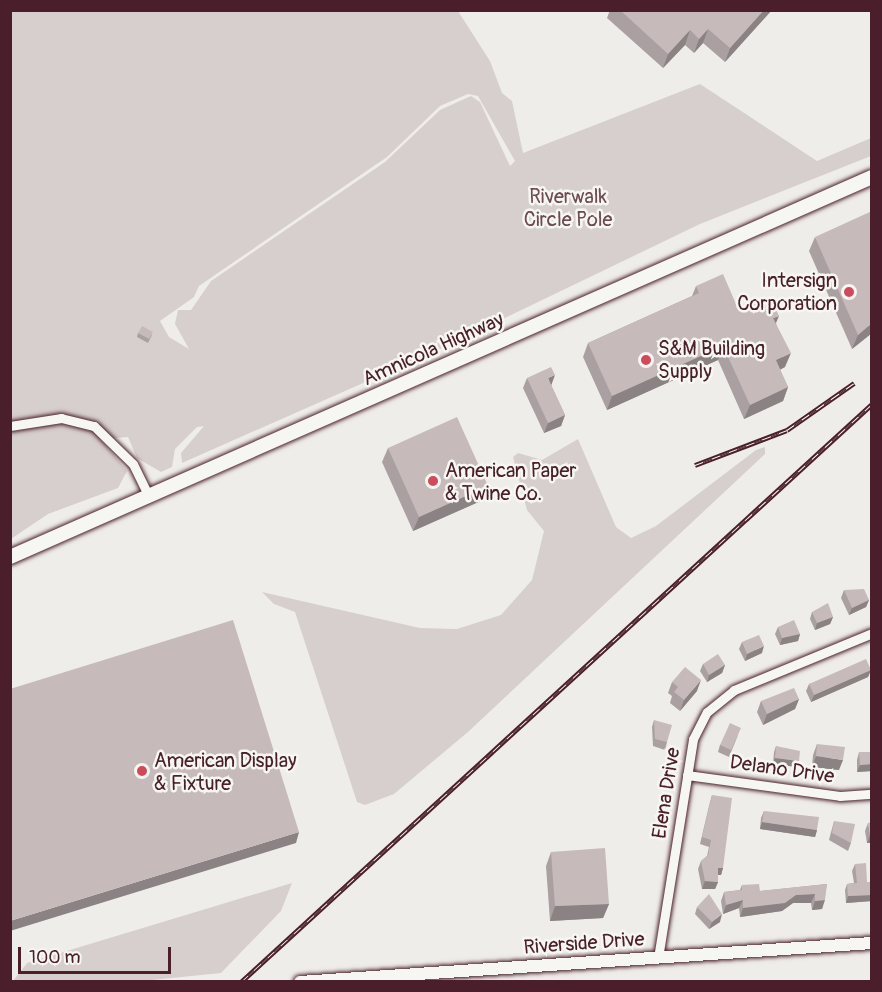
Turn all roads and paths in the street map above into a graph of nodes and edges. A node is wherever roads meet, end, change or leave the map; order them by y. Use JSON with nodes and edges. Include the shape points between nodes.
{"nodes":[{"id":1,"x":872,"y":177,"type":"edge"},
{"id":2,"x":10,"y":426,"type":"edge"},
{"id":3,"x":148,"y":495,"type":"junction"},
{"id":4,"x":10,"y":557,"type":"edge"},
{"id":5,"x":872,"y":633,"type":"edge"},
{"id":6,"x":687,"y":774,"type":"junction"},
{"id":7,"x":872,"y":795,"type":"edge"},
{"id":8,"x":872,"y":943,"type":"edge"},
{"id":9,"x":658,"y":957,"type":"junction"},
{"id":10,"x":300,"y":981,"type":"edge"}],
"edges":[{"from":1,"to":3,"type":"main road","name":"Amnicola Highway"},
{"from":2,"to":3,"type":"street","via":[[61,418],[94,426],[133,464]]},
{"from":3,"to":4,"type":"main road","name":"Amnicola Highway"},
{"from":5,"to":6,"type":"street","name":"Elena Drive","via":[[734,690],[707,712],[693,739]]},
{"from":6,"to":7,"type":"street","name":"Delano Drive","via":[[840,796]]},
{"from":6,"to":9,"type":"street","name":"Elena Drive"},
{"from":8,"to":9,"type":"street","name":"Riverside Drive"},
{"from":9,"to":10,"type":"street","name":"Riverside Drive"}]}
